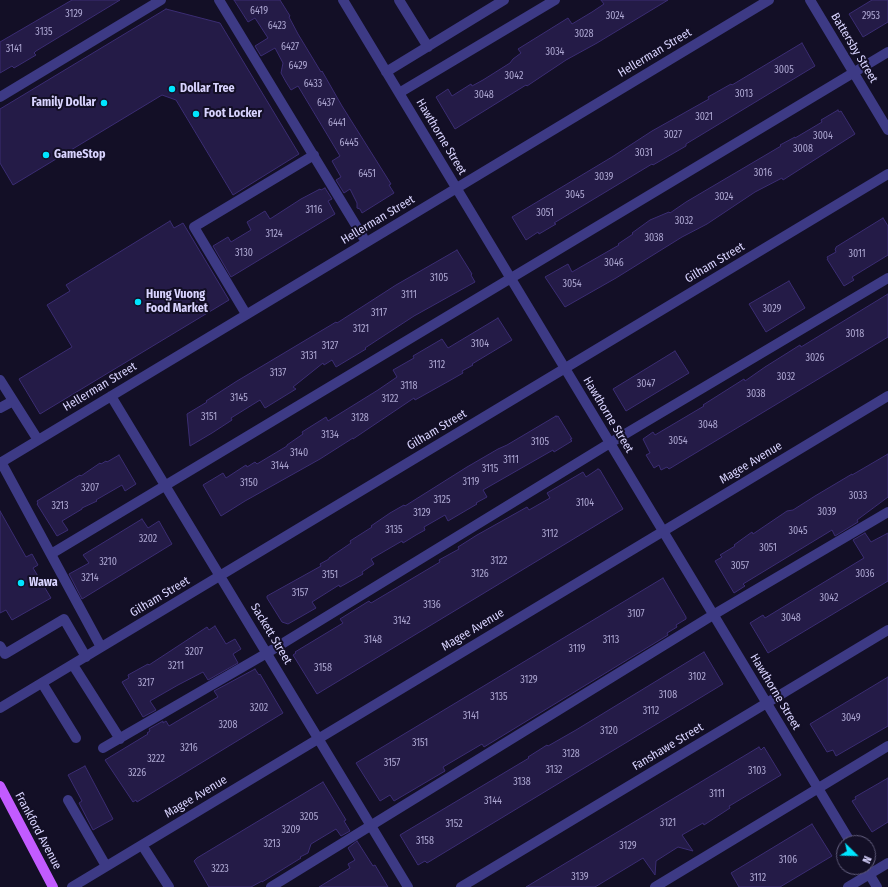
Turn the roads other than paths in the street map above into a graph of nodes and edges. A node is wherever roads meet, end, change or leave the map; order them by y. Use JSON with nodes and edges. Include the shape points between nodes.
{"nodes":[{"id":1,"x":161,"y":0,"type":"edge"},
{"id":2,"x":219,"y":0,"type":"edge"},
{"id":3,"x":343,"y":0,"type":"edge"},
{"id":4,"x":399,"y":0,"type":"edge"},
{"id":5,"x":504,"y":0,"type":"edge"},
{"id":6,"x":555,"y":0,"type":"edge"},
{"id":7,"x":769,"y":0,"type":"edge"},
{"id":8,"x":810,"y":0,"type":"edge"},
{"id":9,"x":428,"y":47,"type":"junction"},
{"id":10,"x":888,"y":52,"type":"edge"},
{"id":11,"x":386,"y":72,"type":"junction"},
{"id":12,"x":854,"y":73,"type":"junction"},
{"id":13,"x":399,"y":93,"type":"junction"},
{"id":14,"x":0,"y":97,"type":"edge"},
{"id":15,"x":888,"y":130,"type":"edge"},
{"id":16,"x":314,"y":155,"type":"junction"},
{"id":17,"x":888,"y":174,"type":"edge"},
{"id":18,"x":456,"y":188,"type":"junction"},
{"id":19,"x":366,"y":242,"type":"junction"},
{"id":20,"x":510,"y":278,"type":"junction"},
{"id":21,"x":888,"y":278,"type":"edge"},
{"id":22,"x":246,"y":314,"type":"junction"},
{"id":23,"x":565,"y":369,"type":"junction"},
{"id":24,"x":0,"y":380,"type":"edge"},
{"id":25,"x":111,"y":396,"type":"junction"},
{"id":26,"x":888,"y":396,"type":"edge"},
{"id":27,"x":13,"y":401,"type":"junction"},
{"id":28,"x":0,"y":408,"type":"edge"},
{"id":29,"x":38,"y":440,"type":"junction"},
{"id":30,"x":610,"y":443,"type":"junction"},
{"id":31,"x":0,"y":463,"type":"edge"},
{"id":32,"x":166,"y":486,"type":"junction"},
{"id":33,"x":888,"y":512,"type":"edge"},
{"id":34,"x":663,"y":531,"type":"junction"},
{"id":35,"x":51,"y":554,"type":"junction"},
{"id":36,"x":220,"y":576,"type":"junction"},
{"id":37,"x":713,"y":615,"type":"junction"},
{"id":38,"x":888,"y":630,"type":"edge"},
{"id":39,"x":0,"y":646,"type":"edge"},
{"id":40,"x":101,"y":647,"type":"junction"},
{"id":41,"x":267,"y":653,"type":"junction"},
{"id":42,"x":86,"y":657,"type":"junction"},
{"id":43,"x":73,"y":665,"type":"junction"},
{"id":44,"x":42,"y":683,"type":"junction"},
{"id":45,"x":766,"y":703,"type":"junction"},
{"id":46,"x":0,"y":708,"type":"edge"},
{"id":47,"x":76,"y":738,"type":"dead end"},
{"id":48,"x":120,"y":739,"type":"junction"},
{"id":49,"x":318,"y":739,"type":"junction"},
{"id":50,"x":888,"y":746,"type":"edge"},
{"id":51,"x":103,"y":748,"type":"dead end"},
{"id":52,"x":0,"y":786,"type":"edge"},
{"id":53,"x":818,"y":789,"type":"junction"},
{"id":54,"x":68,"y":800,"type":"dead end"},
{"id":55,"x":370,"y":825,"type":"junction"},
{"id":56,"x":846,"y":835,"type":"edge"},
{"id":57,"x":142,"y":845,"type":"junction"},
{"id":58,"x":888,"y":863,"type":"edge"},
{"id":59,"x":106,"y":866,"type":"junction"},
{"id":60,"x":876,"y":868,"type":"edge"},
{"id":61,"x":863,"y":875,"type":"edge"},
{"id":62,"x":870,"y":875,"type":"edge"},
{"id":63,"x":53,"y":887,"type":"edge"},
{"id":64,"x":72,"y":887,"type":"edge"},
{"id":65,"x":168,"y":887,"type":"edge"},
{"id":66,"x":271,"y":887,"type":"edge"},
{"id":67,"x":408,"y":887,"type":"edge"},
{"id":68,"x":461,"y":887,"type":"edge"},
{"id":69,"x":655,"y":887,"type":"edge"},
{"id":70,"x":848,"y":887,"type":"edge"},
{"id":71,"x":877,"y":887,"type":"edge"}],
"edges":[{"from":1,"to":14,"type":"street"},
{"from":2,"to":16,"type":"street"},
{"from":3,"to":11,"type":"street","name":"Hawthorne Street"},
{"from":4,"to":9,"type":"street"},
{"from":5,"to":9,"type":"street"},
{"from":6,"to":13,"type":"street"},
{"from":7,"to":18,"type":"street","name":"Hellerman Street"},
{"from":8,"to":12,"type":"street","name":"Battersby Street"},
{"from":9,"to":11,"type":"street"},
{"from":10,"to":12,"type":"street"},
{"from":11,"to":13,"type":"street","name":"Hawthorne Street"},
{"from":12,"to":15,"type":"street","name":"Battersby Street"},
{"from":12,"to":20,"type":"street"},
{"from":13,"to":18,"type":"street","name":"Hawthorne Street"},
{"from":16,"to":19,"type":"street"},
{"from":16,"to":22,"type":"street","via":[[194,227]]},
{"from":17,"to":23,"type":"street","name":"Gilham Street"},
{"from":18,"to":19,"type":"street","name":"Hellerman Street"},
{"from":18,"to":20,"type":"street","name":"Hawthorne Street"},
{"from":19,"to":22,"type":"street","name":"Hellerman Street"},
{"from":20,"to":23,"type":"street","name":"Hawthorne Street"},
{"from":20,"to":32,"type":"street"},
{"from":21,"to":30,"type":"street"},
{"from":22,"to":25,"type":"street","name":"Hellerman Street"},
{"from":23,"to":30,"type":"street","name":"Hawthorne Street"},
{"from":23,"to":36,"type":"street","name":"Gilham Street"},
{"from":24,"to":27,"type":"street"},
{"from":25,"to":29,"type":"street","name":"Hellerman Street"},
{"from":25,"to":32,"type":"street","name":"Sackett Street"},
{"from":26,"to":34,"type":"street","name":"Magee Avenue"},
{"from":27,"to":28,"type":"street"},
{"from":27,"to":29,"type":"street"},
{"from":29,"to":31,"type":"street","name":"Hellerman Street"},
{"from":30,"to":34,"type":"street","name":"Hawthorne Street"},
{"from":30,"to":41,"type":"street"},
{"from":31,"to":35,"type":"street"},
{"from":32,"to":35,"type":"street"},
{"from":32,"to":36,"type":"street","name":"Sackett Street"},
{"from":33,"to":37,"type":"street"},
{"from":34,"to":37,"type":"street","name":"Hawthorne Street"},
{"from":34,"to":49,"type":"street","name":"Magee Avenue"},
{"from":35,"to":40,"type":"street"},
{"from":36,"to":40,"type":"street","name":"Gilham Street"},
{"from":36,"to":41,"type":"street","name":"Sackett Street"},
{"from":37,"to":45,"type":"street","name":"Hawthorne Street"},
{"from":37,"to":55,"type":"street"},
{"from":38,"to":45,"type":"street","name":"Fanshawe Street"},
{"from":39,"to":42,"type":"street","via":[[5,654],[64,619]]},
{"from":40,"to":42,"type":"street","name":"Gilham Street"},
{"from":41,"to":48,"type":"street"},
{"from":41,"to":49,"type":"street","name":"Sackett Street"},
{"from":42,"to":43,"type":"street","name":"Gilham Street"},
{"from":43,"to":44,"type":"street","name":"Gilham Street"},
{"from":43,"to":48,"type":"street"},
{"from":44,"to":46,"type":"street","name":"Gilham Street"},
{"from":44,"to":47,"type":"street"},
{"from":45,"to":53,"type":"street","name":"Hawthorne Street"},
{"from":45,"to":68,"type":"street","name":"Fanshawe Street"},
{"from":48,"to":51,"type":"street"},
{"from":49,"to":55,"type":"street","name":"Sackett Street"},
{"from":49,"to":57,"type":"street","name":"Magee Avenue"},
{"from":50,"to":53,"type":"street"},
{"from":52,"to":63,"type":"main road","name":"Frankford Avenue"},
{"from":53,"to":56,"type":"street","name":"Hawthorne Street"},
{"from":53,"to":69,"type":"street"},
{"from":54,"to":59,"type":"street"},
{"from":55,"to":66,"type":"street"},
{"from":55,"to":67,"type":"street","name":"Sackett Street"},
{"from":57,"to":59,"type":"street","name":"Magee Avenue"},
{"from":57,"to":65,"type":"street"},
{"from":58,"to":60,"type":"street"},
{"from":59,"to":64,"type":"street","name":"Magee Avenue"},
{"from":61,"to":70,"type":"street"},
{"from":62,"to":71,"type":"street"}]}
